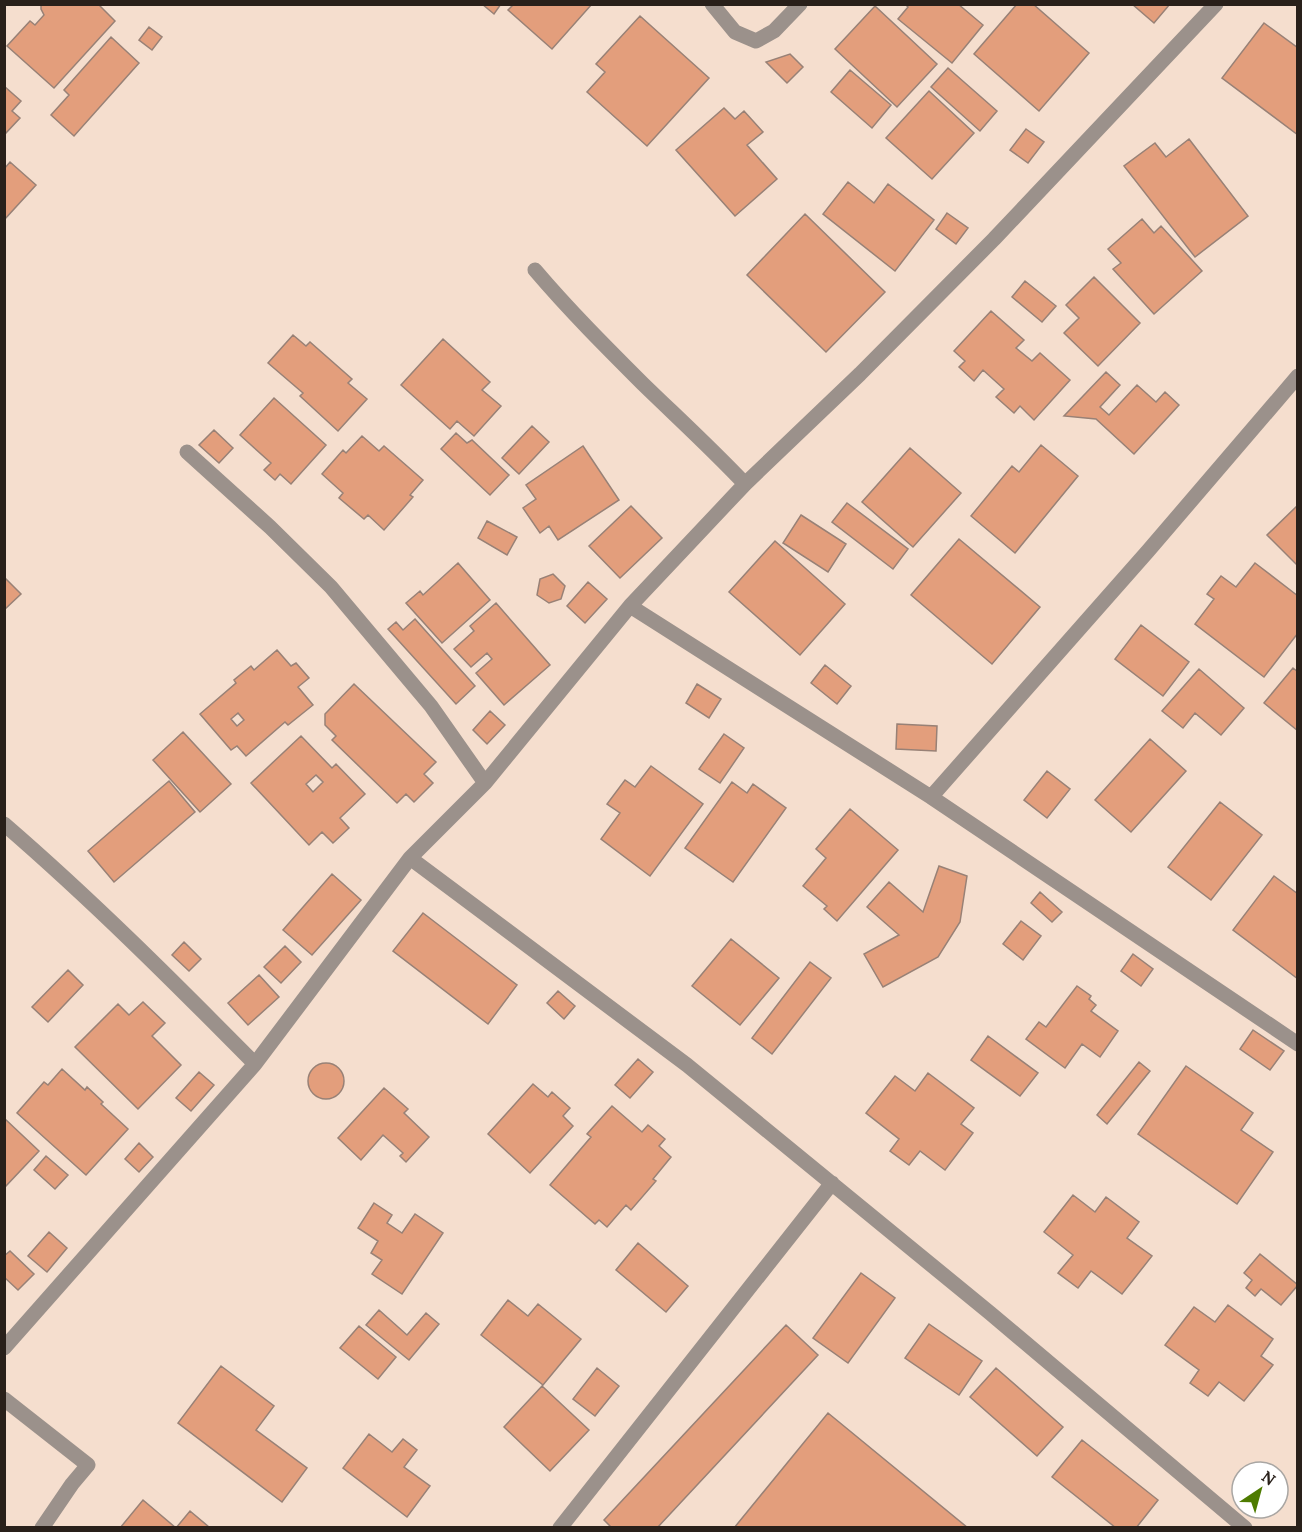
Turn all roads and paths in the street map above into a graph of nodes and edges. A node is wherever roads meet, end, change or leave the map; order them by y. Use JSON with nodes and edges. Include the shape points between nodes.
{"nodes":[{"id":1,"x":712,"y":4,"type":"edge"},
{"id":2,"x":800,"y":4,"type":"edge"},
{"id":3,"x":1216,"y":4,"type":"edge"},
{"id":4,"x":535,"y":270,"type":"dead end"},
{"id":5,"x":1294,"y":386,"type":"edge"},
{"id":6,"x":187,"y":452,"type":"dead end"},
{"id":7,"x":745,"y":484,"type":"junction"},
{"id":8,"x":630,"y":606,"type":"junction"},
{"id":9,"x":485,"y":783,"type":"junction"},
{"id":10,"x":931,"y":796,"type":"junction"},
{"id":11,"x":4,"y":824,"type":"edge"},
{"id":12,"x":410,"y":858,"type":"junction"},
{"id":13,"x":1298,"y":1044,"type":"edge"},
{"id":14,"x":255,"y":1064,"type":"junction"},
{"id":15,"x":832,"y":1183,"type":"junction"},
{"id":16,"x":4,"y":1348,"type":"edge"},
{"id":17,"x":4,"y":1400,"type":"edge"},
{"id":18,"x":42,"y":1527,"type":"edge"},
{"id":19,"x":560,"y":1527,"type":"edge"},
{"id":20,"x":1245,"y":1527,"type":"edge"}],
"edges":[{"from":1,"to":2,"type":"street","via":[[735,32],[756,41],[774,31]]},
{"from":3,"to":7,"type":"street","via":[[985,247]]},
{"from":4,"to":7,"type":"street","via":[[562,302]]},
{"from":5,"to":10,"type":"street"},
{"from":6,"to":9,"type":"street","via":[[331,587],[431,706]]},
{"from":7,"to":8,"type":"street"},
{"from":8,"to":9,"type":"street"},
{"from":8,"to":10,"type":"street"},
{"from":9,"to":12,"type":"street"},
{"from":10,"to":13,"type":"street"},
{"from":11,"to":14,"type":"street","via":[[65,877]]},
{"from":12,"to":14,"type":"street"},
{"from":12,"to":15,"type":"street","via":[[687,1065]]},
{"from":14,"to":16,"type":"street"},
{"from":15,"to":19,"type":"street"},
{"from":15,"to":20,"type":"street"},
{"from":17,"to":18,"type":"street","via":[[88,1465]]}]}
